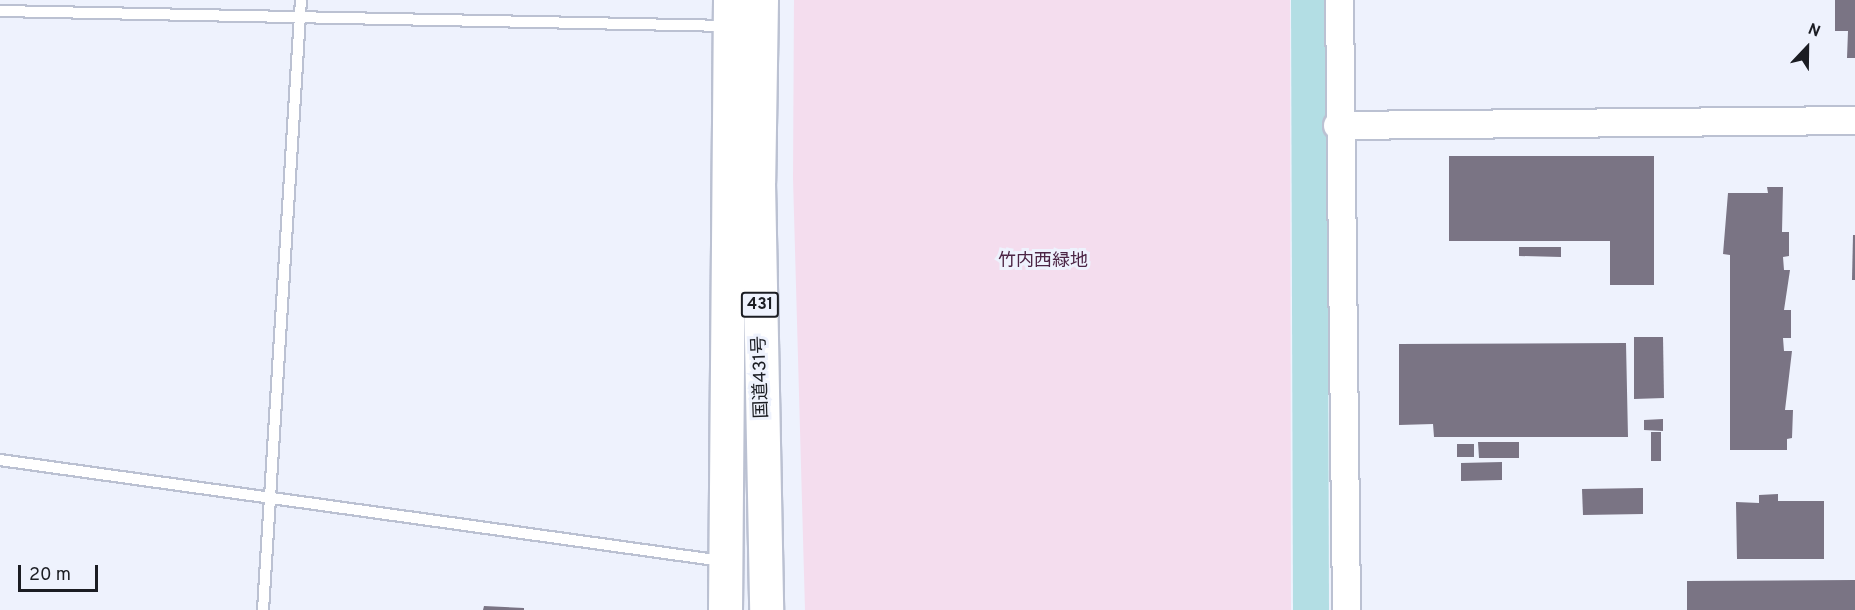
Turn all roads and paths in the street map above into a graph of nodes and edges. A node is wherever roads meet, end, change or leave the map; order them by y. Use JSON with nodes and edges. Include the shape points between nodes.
{"nodes":[{"id":1,"x":301,"y":0,"type":"edge"},
{"id":2,"x":761,"y":0,"type":"edge"},
{"id":3,"x":1339,"y":0,"type":"edge"},
{"id":4,"x":0,"y":11,"type":"edge"},
{"id":5,"x":730,"y":13,"type":"edge"},
{"id":6,"x":300,"y":14,"type":"junction"},
{"id":7,"x":1855,"y":120,"type":"edge"},
{"id":8,"x":1337,"y":125,"type":"junction"},
{"id":9,"x":0,"y":460,"type":"edge"},
{"id":10,"x":270,"y":498,"type":"junction"},
{"id":11,"x":725,"y":561,"type":"junction"},
{"id":12,"x":263,"y":610,"type":"edge"},
{"id":13,"x":725,"y":610,"type":"edge"},
{"id":14,"x":766,"y":610,"type":"edge"},
{"id":15,"x":1346,"y":610,"type":"edge"}],
"edges":[{"from":1,"to":6,"type":"lane"},
{"from":2,"to":14,"type":"highway","name":"国道431号","number":"431","via":[[758,182]]},
{"from":3,"to":8,"type":"street"},
{"from":4,"to":6,"type":"lane"},
{"from":5,"to":6,"type":"lane"},
{"from":5,"to":11,"type":"highway","name":"国道431号","number":"431"},
{"from":6,"to":10,"type":"lane"},
{"from":7,"to":8,"type":"street"},
{"from":8,"to":15,"type":"street"},
{"from":9,"to":10,"type":"lane"},
{"from":10,"to":11,"type":"lane"},
{"from":10,"to":12,"type":"lane"},
{"from":11,"to":13,"type":"highway","name":"国道431号","number":"431"}]}
